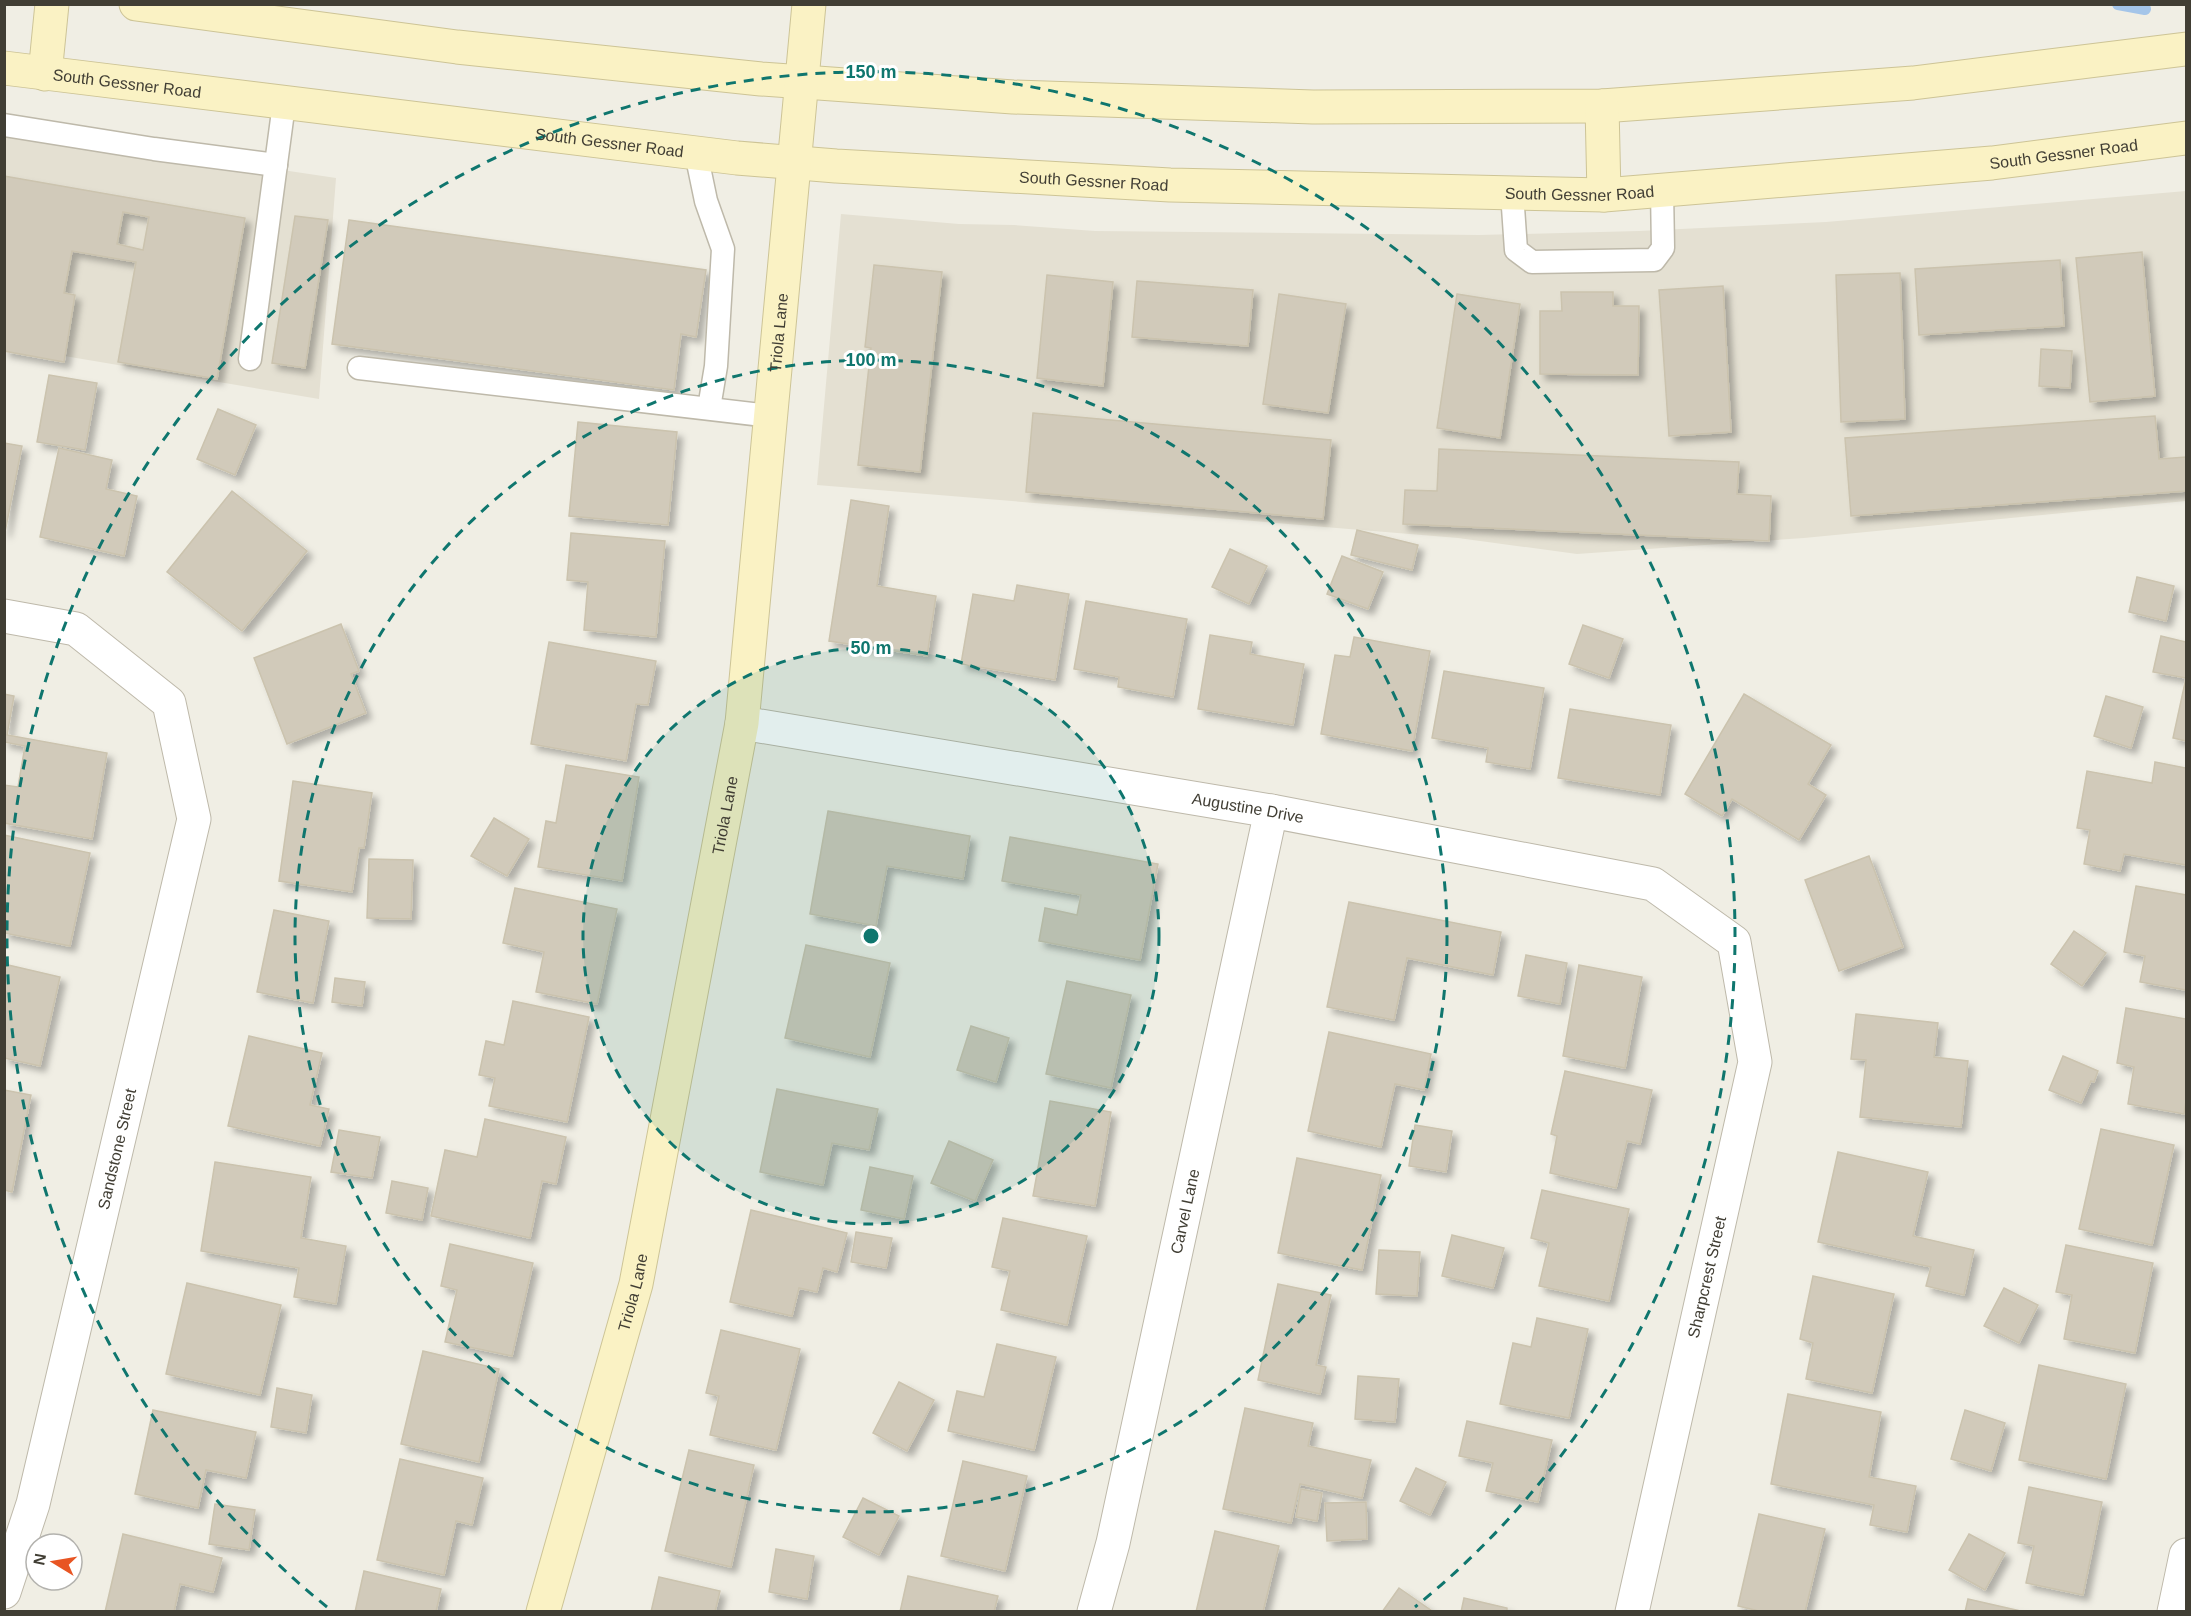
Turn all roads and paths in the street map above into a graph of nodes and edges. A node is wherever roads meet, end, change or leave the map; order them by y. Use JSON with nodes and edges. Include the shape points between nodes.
{"nodes":[{"id":1,"x":52,"y":4,"type":"edge"},
{"id":2,"x":136,"y":4,"type":"edge"},
{"id":3,"x":809,"y":4,"type":"edge"},
{"id":4,"x":2187,"y":50,"type":"edge"},
{"id":5,"x":4,"y":68,"type":"edge"},
{"id":6,"x":45,"y":74,"type":"junction"},
{"id":7,"x":801,"y":82,"type":"junction"},
{"id":8,"x":284,"y":104,"type":"junction"},
{"id":9,"x":1602,"y":106,"type":"junction"},
{"id":10,"x":4,"y":125,"type":"edge"},
{"id":11,"x":2187,"y":138,"type":"edge"},
{"id":12,"x":696,"y":153,"type":"junction"},
{"id":13,"x":794,"y":162,"type":"junction"},
{"id":14,"x":276,"y":165,"type":"junction"},
{"id":15,"x":1662,"y":190,"type":"junction"},
{"id":16,"x":1512,"y":192,"type":"junction"},
{"id":17,"x":1604,"y":195,"type":"junction"},
{"id":18,"x":250,"y":359,"type":"dead end"},
{"id":19,"x":359,"y":368,"type":"dead end"},
{"id":20,"x":709,"y":408,"type":"junction"},
{"id":21,"x":770,"y":416,"type":"junction"},
{"id":22,"x":4,"y":616,"type":"edge"},
{"id":23,"x":742,"y":723,"type":"junction"},
{"id":24,"x":1271,"y":811,"type":"junction"},
{"id":25,"x":1734,"y":942,"type":"joint"},
{"id":26,"x":2187,"y":1555,"type":"edge"},
{"id":27,"x":4,"y":1592,"type":"edge"},
{"id":28,"x":543,"y":1611,"type":"edge"},
{"id":29,"x":1094,"y":1611,"type":"edge"},
{"id":30,"x":1632,"y":1611,"type":"edge"},
{"id":31,"x":2174,"y":1611,"type":"edge"}],
"edges":[{"from":1,"to":6,"type":"main road"},
{"from":2,"to":7,"type":"main road","via":[[458,47]]},
{"from":3,"to":7,"type":"main road","name":"Triola Lane"},
{"from":4,"to":9,"type":"main road","via":[[1913,83]]},
{"from":5,"to":6,"type":"main road","name":"South Gessner Road"},
{"from":6,"to":8,"type":"main road","name":"South Gessner Road"},
{"from":7,"to":9,"type":"main road","via":[[1013,97],[1312,106]]},
{"from":7,"to":13,"type":"main road","name":"Triola Lane"},
{"from":8,"to":12,"type":"main road","name":"South Gessner Road"},
{"from":8,"to":14,"type":"lane"},
{"from":9,"to":17,"type":"main road"},
{"from":10,"to":14,"type":"lane"},
{"from":11,"to":15,"type":"main road","name":"South Gessner Road","via":[[1992,163]]},
{"from":12,"to":13,"type":"main road","name":"South Gessner Road"},
{"from":12,"to":20,"type":"lane","via":[[706,201],[723,249],[716,366]]},
{"from":13,"to":16,"type":"main road","name":"South Gessner Road","via":[[1170,185]]},
{"from":13,"to":21,"type":"main road","name":"Triola Lane"},
{"from":14,"to":18,"type":"lane"},
{"from":15,"to":16,"type":"lane","via":[[1663,248],[1654,260],[1543,262],[1532,262],[1516,249]]},
{"from":15,"to":17,"type":"main road","name":"South Gessner Road"},
{"from":16,"to":17,"type":"main road","name":"South Gessner Road"},
{"from":19,"to":20,"type":"lane"},
{"from":20,"to":21,"type":"lane"},
{"from":21,"to":23,"type":"main road","name":"Triola Lane"},
{"from":22,"to":27,"type":"street","name":"Sandstone Street","via":[[76,628],[169,703],[194,819],[33,1504]]},
{"from":23,"to":24,"type":"street","name":"Augustine Drive"},
{"from":23,"to":28,"type":"main road","name":"Triola Lane","via":[[636,1284]]},
{"from":24,"to":25,"type":"street","name":"Augustine Drive","via":[[1653,884]]},
{"from":24,"to":29,"type":"street","name":"Carvel Lane","via":[[1113,1544]]},
{"from":25,"to":30,"type":"street","name":"Sharpcrest Street","via":[[1755,1062]]},
{"from":26,"to":31,"type":"street"}]}
